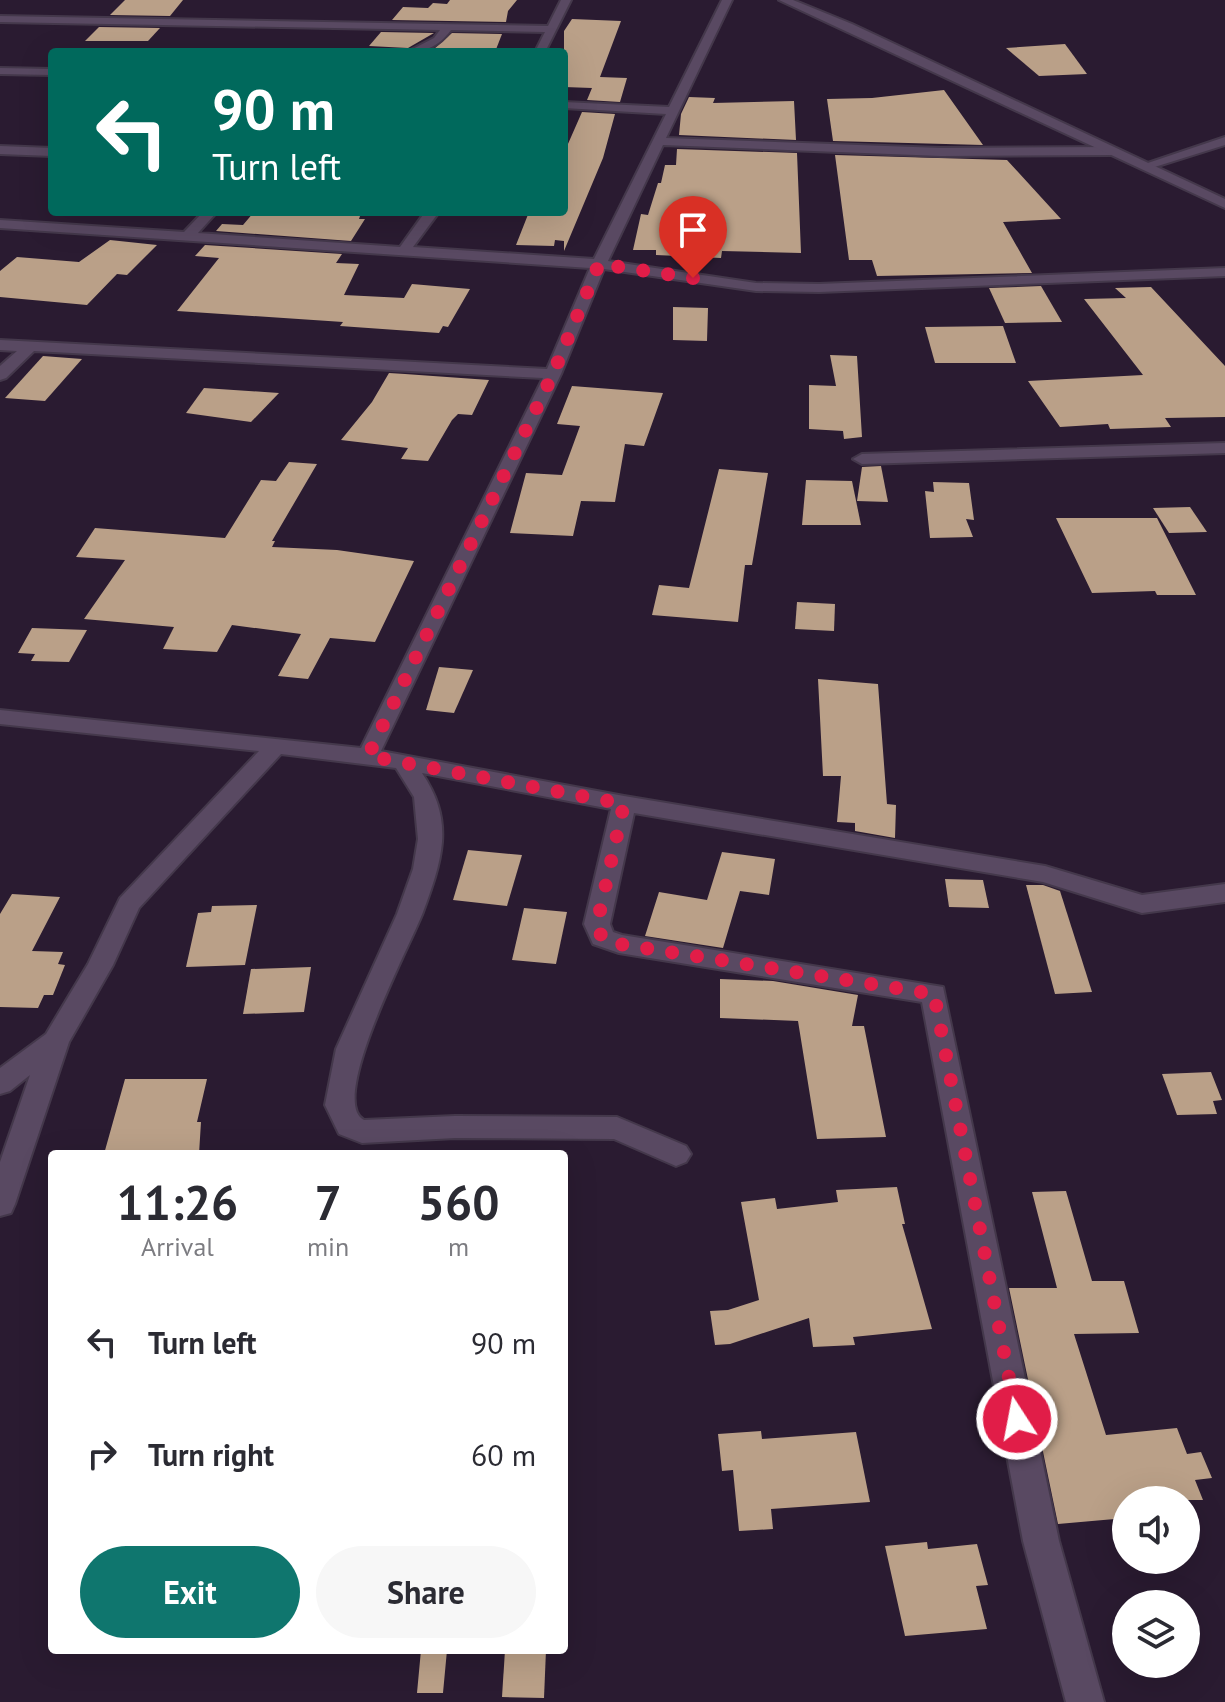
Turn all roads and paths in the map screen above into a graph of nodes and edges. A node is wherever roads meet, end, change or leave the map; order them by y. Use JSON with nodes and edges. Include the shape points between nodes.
{"nodes":[{"id":1,"x":566,"y":0,"type":"edge"},
{"id":2,"x":727,"y":0,"type":"edge"},
{"id":3,"x":784,"y":0,"type":"edge"},
{"id":4,"x":0,"y":19,"type":"edge"},
{"id":5,"x":448,"y":27,"type":"junction"},
{"id":6,"x":552,"y":29,"type":"junction"},
{"id":7,"x":421,"y":48,"type":"edge"},
{"id":8,"x":542,"y":48,"type":"edge"},
{"id":9,"x":0,"y":71,"type":"edge"},
{"id":10,"x":48,"y":72,"type":"edge"},
{"id":11,"x":568,"y":105,"type":"edge"},
{"id":12,"x":675,"y":111,"type":"junction"},
{"id":13,"x":660,"y":141,"type":"junction"},
{"id":14,"x":1225,"y":141,"type":"edge"},
{"id":15,"x":0,"y":150,"type":"edge"},
{"id":16,"x":1113,"y":151,"type":"junction"},
{"id":17,"x":48,"y":152,"type":"edge"},
{"id":18,"x":1145,"y":166,"type":"junction"},
{"id":19,"x":1225,"y":204,"type":"edge"},
{"id":20,"x":206,"y":216,"type":"edge"},
{"id":21,"x":429,"y":216,"type":"edge"},
{"id":22,"x":0,"y":224,"type":"edge"},
{"id":23,"x":187,"y":237,"type":"junction"},
{"id":24,"x":403,"y":252,"type":"junction"},
{"id":25,"x":599,"y":264,"type":"junction"},
{"id":26,"x":1225,"y":272,"type":"edge"},
{"id":27,"x":0,"y":345,"type":"edge"},
{"id":28,"x":30,"y":347,"type":"junction"},
{"id":29,"x":553,"y":374,"type":"junction"},
{"id":30,"x":0,"y":375,"type":"edge"},
{"id":31,"x":1225,"y":448,"type":"edge"},
{"id":32,"x":862,"y":459,"type":"dead end"},
{"id":33,"x":0,"y":717,"type":"edge"},
{"id":34,"x":276,"y":746,"type":"junction"},
{"id":35,"x":368,"y":756,"type":"junction"},
{"id":36,"x":403,"y":762,"type":"junction"},
{"id":37,"x":624,"y":804,"type":"junction"},
{"id":38,"x":1225,"y":874,"type":"edge"},
{"id":39,"x":1225,"y":893,"type":"edge"},
{"id":40,"x":1142,"y":904,"type":"junction"},
{"id":41,"x":56,"y":1041,"type":"junction"},
{"id":42,"x":0,"y":1083,"type":"edge"},
{"id":43,"x":676,"y":1154,"type":"dead end"},
{"id":44,"x":0,"y":1204,"type":"edge"},
{"id":45,"x":1085,"y":1702,"type":"edge"}],
"edges":[{"from":1,"to":6,"type":"street"},
{"from":2,"to":12,"type":"street"},
{"from":3,"to":16,"type":"street"},
{"from":4,"to":5,"type":"street"},
{"from":5,"to":6,"type":"street"},
{"from":5,"to":7,"type":"street","via":[[438,40]]},
{"from":6,"to":8,"type":"street"},
{"from":9,"to":10,"type":"street"},
{"from":11,"to":12,"type":"street"},
{"from":12,"to":13,"type":"street"},
{"from":13,"to":16,"type":"street","via":[[941,152]]},
{"from":13,"to":25,"type":"street"},
{"from":14,"to":18,"type":"street"},
{"from":15,"to":17,"type":"street"},
{"from":16,"to":18,"type":"street"},
{"from":18,"to":19,"type":"street"},
{"from":20,"to":23,"type":"street"},
{"from":21,"to":24,"type":"street"},
{"from":22,"to":23,"type":"street"},
{"from":23,"to":24,"type":"street"},
{"from":24,"to":25,"type":"street"},
{"from":25,"to":26,"type":"street","via":[[756,287],[819,288]]},
{"from":25,"to":29,"type":"street"},
{"from":27,"to":28,"type":"street"},
{"from":28,"to":29,"type":"street"},
{"from":28,"to":30,"type":"street"},
{"from":29,"to":35,"type":"street"},
{"from":31,"to":32,"type":"street"},
{"from":33,"to":34,"type":"street"},
{"from":34,"to":35,"type":"street"},
{"from":34,"to":41,"type":"street","via":[[129,904]]},
{"from":35,"to":36,"type":"street"},
{"from":36,"to":37,"type":"street"},
{"from":36,"to":43,"type":"street","via":[[426,797],[430,839],[410,914],[350,1049],[339,1105],[349,1126],[362,1132],[617,1128]]},
{"from":37,"to":40,"type":"street","via":[[1045,874]]},
{"from":37,"to":45,"type":"street","via":[[597,924],[602,938],[934,994],[1041,1541]]},
{"from":38,"to":40,"type":"street"},
{"from":39,"to":40,"type":"street"},
{"from":41,"to":42,"type":"street"},
{"from":41,"to":44,"type":"street"}]}
